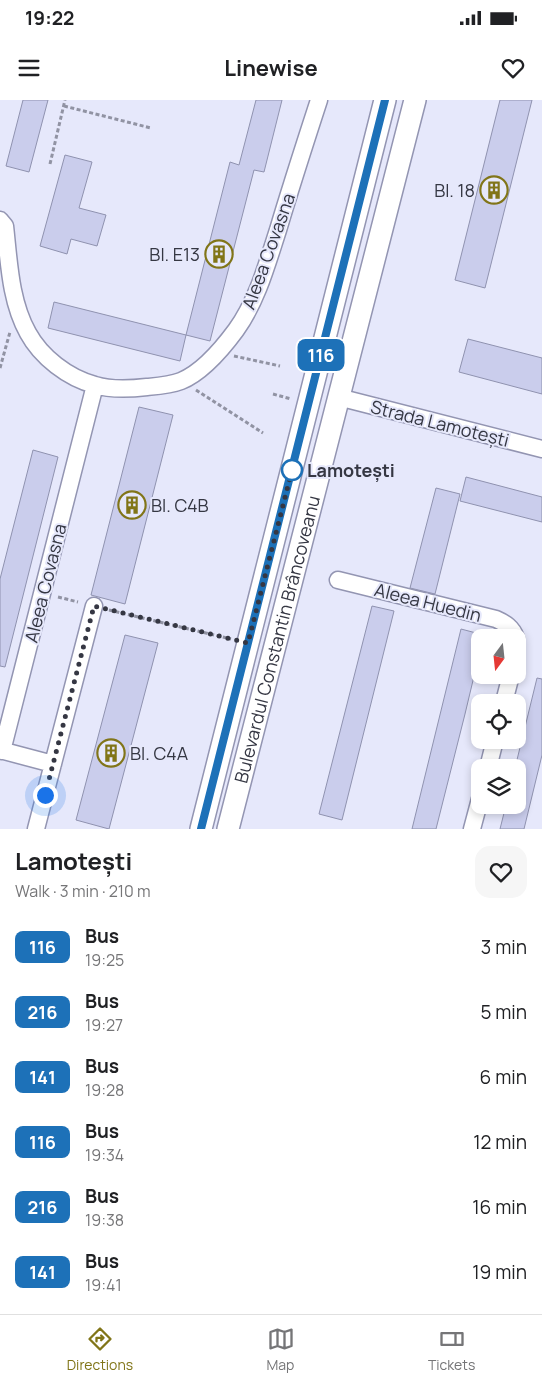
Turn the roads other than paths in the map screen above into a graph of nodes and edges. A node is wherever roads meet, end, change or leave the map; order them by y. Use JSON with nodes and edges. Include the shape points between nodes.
{"nodes":[{"id":1,"x":319,"y":100,"type":"edge"},
{"id":2,"x":385,"y":100,"type":"edge"},
{"id":3,"x":415,"y":100,"type":"edge"},
{"id":4,"x":0,"y":220,"type":"edge"},
{"id":5,"x":95,"y":385,"type":"junction"},
{"id":6,"x":338,"y":397,"type":"junction"},
{"id":7,"x":542,"y":449,"type":"edge"},
{"id":8,"x":338,"y":580,"type":"dead end"},
{"id":9,"x":94,"y":606,"type":"road end"},
{"id":10,"x":510,"y":629,"type":"edge"},
{"id":11,"x":1,"y":750,"type":"edge"},
{"id":12,"x":53,"y":764,"type":"junction"},
{"id":13,"x":476,"y":814,"type":"edge"},
{"id":14,"x":36,"y":829,"type":"edge"},
{"id":15,"x":201,"y":829,"type":"edge"},
{"id":16,"x":228,"y":829,"type":"edge"},
{"id":17,"x":472,"y":829,"type":"edge"}],
"edges":[{"from":1,"to":5,"type":"street","name":"Aleea Covasna","via":[[250,308],[219,352],[181,380],[127,389]]},
{"from":2,"to":15,"type":"main road","name":"Bulevardul Constantin Brâncoveanu"},
{"from":3,"to":6,"type":"main road","name":"Bulevardul Constantin Brâncoveanu"},
{"from":4,"to":5,"type":"street","name":"Aleea Covasna","via":[[5,226],[11,278],[20,317],[29,335],[54,363]]},
{"from":5,"to":11,"type":"street","name":"Aleea Covasna"},
{"from":6,"to":7,"type":"street","name":"Strada Lamotești"},
{"from":6,"to":16,"type":"main road","name":"Bulevardul Constantin Brâncoveanu"},
{"from":8,"to":10,"type":"street","name":"Aleea Huedin","via":[[496,619],[506,623]]},
{"from":9,"to":12,"type":"street"},
{"from":11,"to":12,"type":"street","name":"Aleea Covasna"},
{"from":12,"to":14,"type":"street"},
{"from":13,"to":17,"type":"street"}]}
